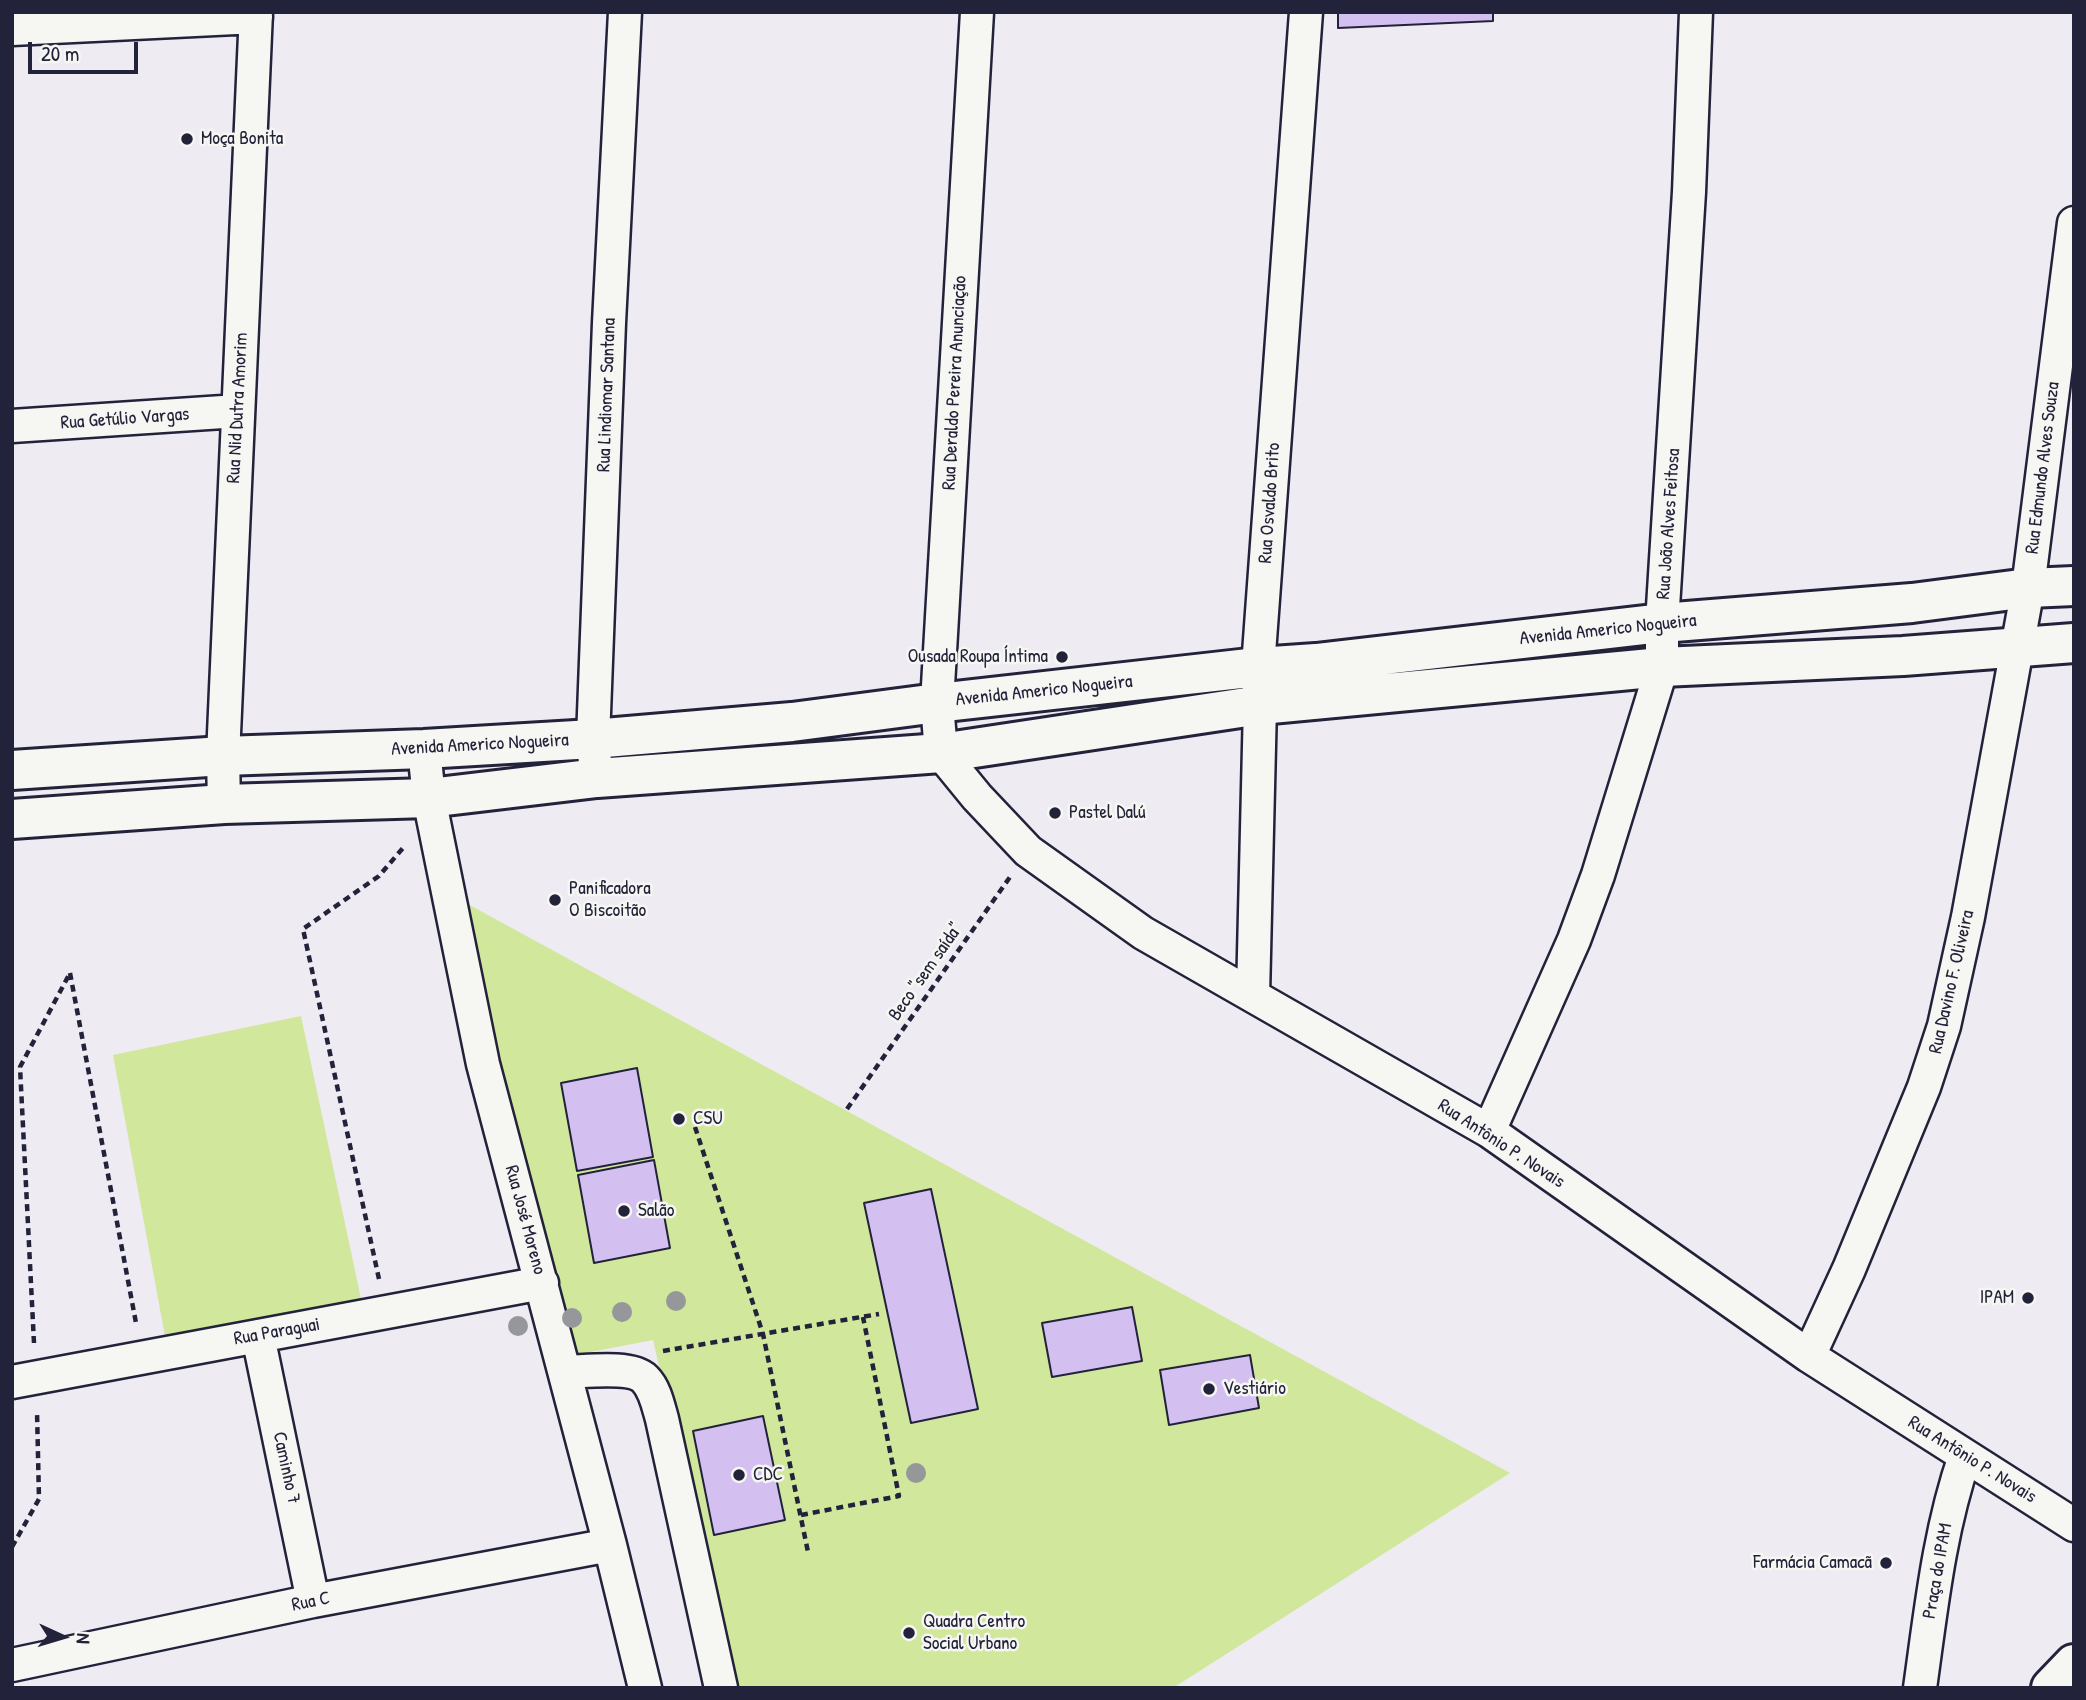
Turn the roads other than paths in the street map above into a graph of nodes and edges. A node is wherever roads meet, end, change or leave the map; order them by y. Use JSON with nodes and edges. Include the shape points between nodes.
{"nodes":[{"id":1,"x":625,"y":12,"type":"edge"},
{"id":2,"x":977,"y":12,"type":"edge"},
{"id":3,"x":1306,"y":12,"type":"edge"},
{"id":4,"x":1696,"y":12,"type":"edge"},
{"id":5,"x":256,"y":15,"type":"edge"},
{"id":6,"x":12,"y":29,"type":"edge"},
{"id":7,"x":2074,"y":223,"type":"edge"},
{"id":8,"x":238,"y":411,"type":"junction"},
{"id":9,"x":12,"y":426,"type":"edge"},
{"id":10,"x":2074,"y":586,"type":"edge"},
{"id":11,"x":2028,"y":588,"type":"junction"},
{"id":12,"x":1662,"y":623,"type":"junction"},
{"id":13,"x":2074,"y":643,"type":"edge"},
{"id":14,"x":2017,"y":648,"type":"junction"},
{"id":15,"x":1258,"y":667,"type":"junction"},
{"id":16,"x":1662,"y":667,"type":"junction"},
{"id":17,"x":937,"y":704,"type":"junction"},
{"id":18,"x":1260,"y":705,"type":"junction"},
{"id":19,"x":593,"y":738,"type":"junction"},
{"id":20,"x":424,"y":749,"type":"junction"},
{"id":21,"x":941,"y":753,"type":"junction"},
{"id":22,"x":223,"y":756,"type":"junction"},
{"id":23,"x":12,"y":770,"type":"edge"},
{"id":24,"x":597,"y":778,"type":"junction"},
{"id":25,"x":429,"y":798,"type":"junction"},
{"id":26,"x":223,"y":804,"type":"junction"},
{"id":27,"x":12,"y":819,"type":"edge"},
{"id":28,"x":1253,"y":995,"type":"junction"},
{"id":29,"x":1489,"y":1131,"type":"junction"},
{"id":30,"x":542,"y":1283,"type":"junction"},
{"id":31,"x":258,"y":1336,"type":"junction"},
{"id":32,"x":1809,"y":1356,"type":"junction"},
{"id":33,"x":565,"y":1372,"type":"junction"},
{"id":34,"x":24,"y":1379,"type":"edge"},
{"id":35,"x":1965,"y":1456,"type":"junction"},
{"id":36,"x":2074,"y":1525,"type":"edge"},
{"id":37,"x":610,"y":1545,"type":"junction"},
{"id":38,"x":313,"y":1601,"type":"junction"},
{"id":39,"x":2074,"y":1664,"type":"edge"},
{"id":40,"x":24,"y":1671,"type":"edge"},
{"id":41,"x":645,"y":1688,"type":"edge"},
{"id":42,"x":721,"y":1688,"type":"edge"},
{"id":43,"x":1920,"y":1688,"type":"edge"},
{"id":44,"x":2051,"y":1688,"type":"edge"}],
"edges":[{"from":1,"to":19,"type":"street","name":"Rua Lindiomar Santana"},
{"from":2,"to":17,"type":"street","name":"Rua Deraldo Pereira Anunciação"},
{"from":3,"to":15,"type":"street","name":"Rua Osvaldo Brito"},
{"from":4,"to":12,"type":"street","name":"Rua João Alves Feitosa"},
{"from":5,"to":6,"type":"street"},
{"from":5,"to":8,"type":"street","name":"Rua Nid Dutra Amorim"},
{"from":7,"to":11,"type":"street","name":"Rua Edmundo Alves Souza"},
{"from":8,"to":9,"type":"street","name":"Rua Getúlio Vargas"},
{"from":8,"to":22,"type":"street","name":"Rua Nid Dutra Amorim"},
{"from":10,"to":11,"type":"street","name":"Avenida Americo Nogueira"},
{"from":11,"to":12,"type":"street","name":"Avenida Americo Nogueira","via":[[1912,603]]},
{"from":11,"to":14,"type":"street","name":"Rua Davino F. Oliveira"},
{"from":12,"to":15,"type":"street","name":"Avenida Americo Nogueira"},
{"from":12,"to":16,"type":"street","name":"Rua João Alves Feitosa"},
{"from":13,"to":14,"type":"street"},
{"from":14,"to":16,"type":"street"},
{"from":14,"to":32,"type":"street","name":"Rua Davino F. Oliveira","via":[[1968,918],[1940,1039],[1849,1269]]},
{"from":15,"to":17,"type":"street","name":"Avenida Americo Nogueira"},
{"from":15,"to":18,"type":"street","name":"Rua Osvaldo Brito"},
{"from":16,"to":18,"type":"street"},
{"from":16,"to":29,"type":"street","name":"Rua João Alves Feitosa","via":[[1598,875]]},
{"from":17,"to":19,"type":"street","name":"Avenida Americo Nogueira","via":[[792,722]]},
{"from":17,"to":21,"type":"street","name":"Rua Deraldo Pereira Anunciação"},
{"from":18,"to":21,"type":"street"},
{"from":18,"to":28,"type":"street","name":"Rua Osvaldo Brito"},
{"from":19,"to":20,"type":"street","name":"Avenida Americo Nogueira"},
{"from":19,"to":24,"type":"street","name":"Rua Lindiomar Santana"},
{"from":20,"to":22,"type":"street","name":"Avenida Americo Nogueira"},
{"from":20,"to":25,"type":"street","name":"Rua José Moreno"},
{"from":21,"to":24,"type":"street"},
{"from":21,"to":28,"type":"street","name":"Rua Antônio P. Novais","via":[[1028,851],[1143,933]]},
{"from":22,"to":23,"type":"street","name":"Avenida Americo Nogueira"},
{"from":22,"to":26,"type":"street","name":"Rua Nid Dutra Amorim"},
{"from":24,"to":25,"type":"street"},
{"from":25,"to":26,"type":"street"},
{"from":25,"to":30,"type":"street","name":"Rua José Moreno","via":[[483,1064]]},
{"from":26,"to":27,"type":"street"},
{"from":28,"to":29,"type":"street","name":"Rua Antônio P. Novais"},
{"from":29,"to":32,"type":"street","name":"Rua Antônio P. Novais"},
{"from":30,"to":31,"type":"street","name":"Rua Paraguai"},
{"from":30,"to":33,"type":"street","name":"Rua José Moreno"},
{"from":31,"to":34,"type":"street","name":"Rua Paraguai"},
{"from":31,"to":38,"type":"street","name":"Caminho 7"},
{"from":32,"to":35,"type":"street","name":"Rua Antônio P. Novais"},
{"from":33,"to":37,"type":"street","name":"Rua José Moreno"},
{"from":33,"to":42,"type":"street","via":[[628,1372],[642,1376],[651,1388],[666,1435]]},
{"from":35,"to":36,"type":"street","name":"Rua Antônio P. Novais"},
{"from":35,"to":43,"type":"street","name":"Praça do IPAM","via":[[1937,1566]]},
{"from":37,"to":38,"type":"street","name":"Rua C"},
{"from":37,"to":41,"type":"street","name":"Rua José Moreno"},
{"from":38,"to":40,"type":"street","name":"Rua C"},
{"from":39,"to":44,"type":"street"}]}
